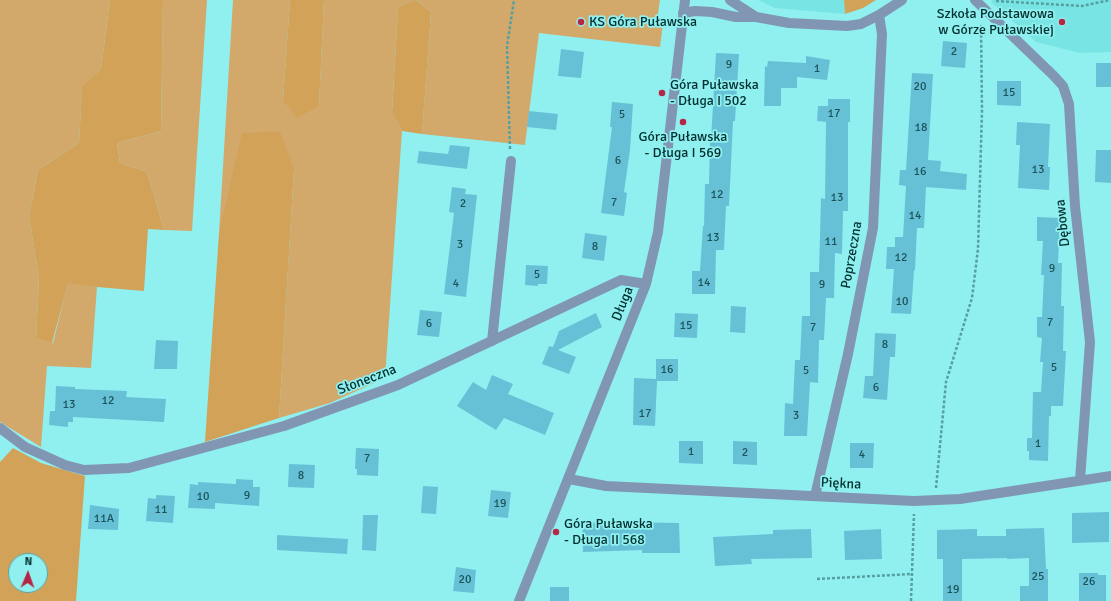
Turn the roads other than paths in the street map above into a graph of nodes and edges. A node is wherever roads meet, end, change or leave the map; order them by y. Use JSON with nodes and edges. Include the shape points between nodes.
{"nodes":[{"id":1,"x":685,"y":0,"type":"edge"},
{"id":2,"x":730,"y":0,"type":"edge"},
{"id":3,"x":902,"y":0,"type":"edge"},
{"id":4,"x":978,"y":3,"type":"edge"},
{"id":5,"x":683,"y":13,"type":"junction"},
{"id":6,"x":879,"y":15,"type":"junction"},
{"id":7,"x":756,"y":17,"type":"junction"},
{"id":8,"x":511,"y":161,"type":"road end"},
{"id":9,"x":646,"y":284,"type":"junction"},
{"id":10,"x":492,"y":341,"type":"junction"},
{"id":11,"x":0,"y":428,"type":"edge"},
{"id":12,"x":1111,"y":476,"type":"edge"},
{"id":13,"x":568,"y":480,"type":"junction"},
{"id":14,"x":1080,"y":480,"type":"junction"},
{"id":15,"x":815,"y":496,"type":"junction"},
{"id":16,"x":519,"y":601,"type":"edge"}],
"edges":[{"from":1,"to":5,"type":"street","name":"Długa"},
{"from":2,"to":7,"type":"street"},
{"from":3,"to":6,"type":"street"},
{"from":4,"to":14,"type":"street","name":"Dębowa","via":[[1054,76],[1062,86],[1069,104],[1075,206],[1090,342]]},
{"from":5,"to":7,"type":"street","via":[[695,11]]},
{"from":5,"to":9,"type":"street","name":"Długa","via":[[658,232]]},
{"from":6,"to":7,"type":"street","via":[[861,24],[847,26],[789,23]]},
{"from":6,"to":15,"type":"street","name":"Poprzeczna","via":[[882,34],[873,228],[848,354]]},
{"from":8,"to":10,"type":"street"},
{"from":9,"to":10,"type":"street","name":"Słoneczna","via":[[621,280]]},
{"from":9,"to":13,"type":"street","name":"Długa"},
{"from":10,"to":11,"type":"street","name":"Słoneczna","via":[[398,385],[284,426],[129,468],[84,470],[65,465],[25,447]]},
{"from":12,"to":14,"type":"street","name":"Piękna"},
{"from":13,"to":15,"type":"street","name":"Piękna","via":[[606,486]]},
{"from":13,"to":16,"type":"street","name":"Długa"},
{"from":14,"to":15,"type":"street","name":"Piękna","via":[[960,499],[914,501]]}]}
